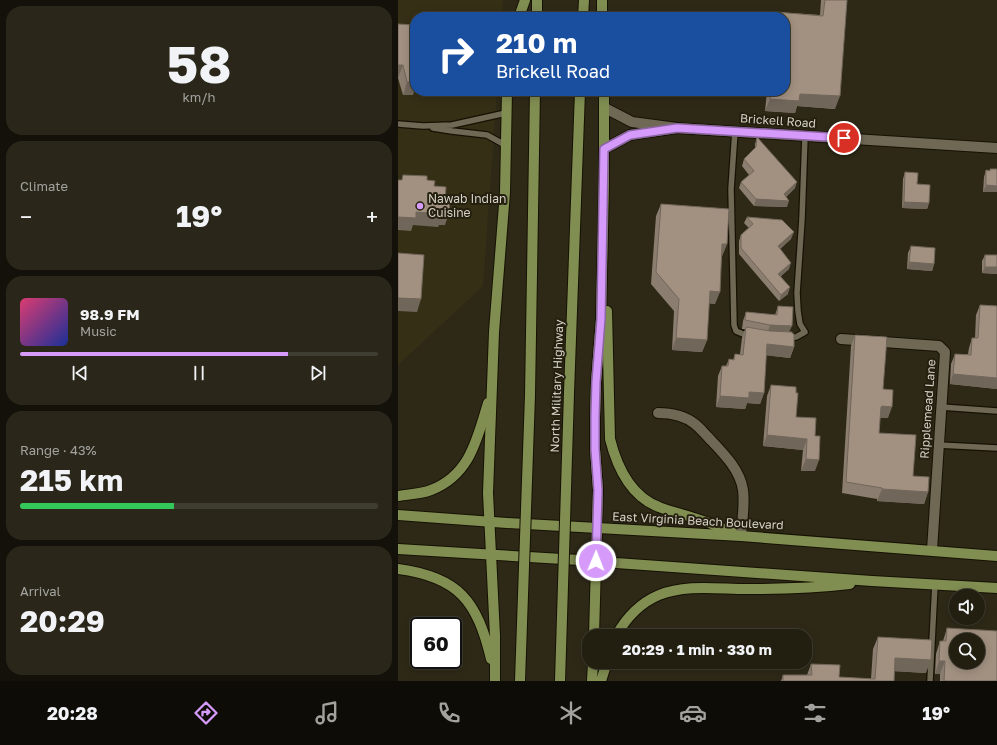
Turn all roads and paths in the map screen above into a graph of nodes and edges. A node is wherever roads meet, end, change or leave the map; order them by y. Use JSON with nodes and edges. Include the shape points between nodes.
{"nodes":[{"id":1,"x":525,"y":0,"type":"edge"},
{"id":2,"x":537,"y":0,"type":"edge"},
{"id":3,"x":584,"y":0,"type":"edge"},
{"id":4,"x":602,"y":0,"type":"edge"},
{"id":5,"x":521,"y":12,"type":"edge"},
{"id":6,"x":537,"y":12,"type":"edge"},
{"id":7,"x":583,"y":12,"type":"edge"},
{"id":8,"x":602,"y":12,"type":"edge"},
{"id":9,"x":507,"y":96,"type":"edge"},
{"id":10,"x":535,"y":96,"type":"edge"},
{"id":11,"x":580,"y":96,"type":"edge"},
{"id":12,"x":604,"y":96,"type":"edge"},
{"id":13,"x":605,"y":108,"type":"junction"},
{"id":14,"x":506,"y":113,"type":"junction"},
{"id":15,"x":398,"y":124,"type":"edge"},
{"id":16,"x":423,"y":126,"type":"junction"},
{"id":17,"x":677,"y":128,"type":"junction"},
{"id":18,"x":735,"y":131,"type":"junction"},
{"id":19,"x":805,"y":136,"type":"junction"},
{"id":20,"x":505,"y":145,"type":"junction"},
{"id":21,"x":997,"y":148,"type":"edge"},
{"id":22,"x":604,"y":149,"type":"junction"},
{"id":23,"x":603,"y":246,"type":"junction"},
{"id":24,"x":754,"y":336,"type":"edge"},
{"id":25,"x":780,"y":339,"type":"edge"},
{"id":26,"x":841,"y":339,"type":"dead end"},
{"id":27,"x":492,"y":388,"type":"junction"},
{"id":28,"x":941,"y":407,"type":"junction"},
{"id":29,"x":997,"y":411,"type":"edge"},
{"id":30,"x":658,"y":413,"type":"dead end"},
{"id":31,"x":938,"y":445,"type":"junction"},
{"id":32,"x":997,"y":448,"type":"edge"},
{"id":33,"x":398,"y":496,"type":"edge"},
{"id":34,"x":398,"y":515,"type":"edge"},
{"id":35,"x":489,"y":522,"type":"junction"},
{"id":36,"x":597,"y":528,"type":"junction"},
{"id":37,"x":741,"y":536,"type":"junction"},
{"id":38,"x":398,"y":549,"type":"edge"},
{"id":39,"x":932,"y":550,"type":"junction"},
{"id":40,"x":491,"y":555,"type":"junction"},
{"id":41,"x":997,"y":556,"type":"edge"},
{"id":42,"x":596,"y":561,"type":"junction"},
{"id":43,"x":398,"y":569,"type":"edge"},
{"id":44,"x":872,"y":581,"type":"junction"},
{"id":45,"x":935,"y":584,"type":"junction"},
{"id":46,"x":997,"y":588,"type":"edge"},
{"id":47,"x":594,"y":629,"type":"edge"},
{"id":48,"x":621,"y":629,"type":"edge"},
{"id":49,"x":593,"y":669,"type":"edge"},
{"id":50,"x":605,"y":669,"type":"edge"},
{"id":51,"x":495,"y":681,"type":"edge"},
{"id":52,"x":520,"y":681,"type":"edge"},
{"id":53,"x":560,"y":681,"type":"edge"},
{"id":54,"x":592,"y":681,"type":"edge"},
{"id":55,"x":601,"y":681,"type":"edge"},
{"id":56,"x":930,"y":681,"type":"edge"}],
"edges":[{"from":1,"to":5,"type":"main road"},
{"from":2,"to":6,"type":"main road"},
{"from":3,"to":7,"type":"main road"},
{"from":4,"to":8,"type":"main road"},
{"from":9,"to":14,"type":"main road"},
{"from":10,"to":52,"type":"main road","bridge":true,"via":[[530,395]]},
{"from":11,"to":53,"type":"main road","name":"North Military Highway","bridge":true},
{"from":12,"to":13,"type":"main road"},
{"from":13,"to":17,"type":"street","name":"Brickell Road","via":[[632,122]]},
{"from":13,"to":22,"type":"main road"},
{"from":14,"to":16,"type":"lane","via":[[452,124]]},
{"from":14,"to":20,"type":"main road"},
{"from":15,"to":16,"type":"lane"},
{"from":16,"to":20,"type":"lane","via":[[486,135]]},
{"from":17,"to":18,"type":"street","name":"Brickell Road"},
{"from":17,"to":22,"type":"street","name":"Brickell Road","via":[[630,135]]},
{"from":18,"to":19,"type":"street","name":"Brickell Road"},
{"from":18,"to":24,"type":"lane","via":[[731,190],[734,325],[736,331]]},
{"from":19,"to":21,"type":"street","name":"Brickell Road"},
{"from":19,"to":25,"type":"lane","via":[[797,293],[800,324],[805,332],[796,337]]},
{"from":20,"to":27,"type":"main road","via":[[504,210]]},
{"from":22,"to":23,"type":"main road"},
{"from":23,"to":36,"type":"main road","via":[[595,417]]},
{"from":23,"to":37,"type":"main road","via":[[608,323],[610,439],[621,473],[643,498],[657,506]]},
{"from":26,"to":28,"type":"street","name":"Ripplemead Lane","via":[[939,346],[945,352]]},
{"from":27,"to":33,"type":"main road","via":[[476,444],[457,473],[444,484],[431,490]]},
{"from":27,"to":35,"type":"main road"},
{"from":28,"to":29,"type":"lane"},
{"from":28,"to":31,"type":"street","name":"Ripplemead Lane"},
{"from":30,"to":37,"type":"street","via":[[680,416],[695,424],[731,462],[743,489]]},
{"from":31,"to":32,"type":"lane"},
{"from":31,"to":39,"type":"street","name":"Ripplemead Lane"},
{"from":34,"to":35,"type":"main road","name":"East Virginia Beach Boulevard"},
{"from":35,"to":36,"type":"main road","name":"East Virginia Beach Boulevard"},
{"from":35,"to":40,"type":"main road"},
{"from":36,"to":37,"type":"main road","name":"East Virginia Beach Boulevard"},
{"from":36,"to":42,"type":"main road"},
{"from":37,"to":39,"type":"main road","name":"East Virginia Beach Boulevard"},
{"from":38,"to":40,"type":"main road"},
{"from":39,"to":41,"type":"main road","name":"East Virginia Beach Boulevard"},
{"from":40,"to":42,"type":"main road"},
{"from":40,"to":51,"type":"main road"},
{"from":42,"to":44,"type":"main road"},
{"from":42,"to":47,"type":"main road"},
{"from":43,"to":51,"type":"main road","via":[[440,579],[461,592],[478,618],[488,646]]},
{"from":44,"to":45,"type":"main road"},
{"from":44,"to":48,"type":"main road","via":[[791,589],[695,588],[674,591],[659,595],[643,604]]},
{"from":45,"to":46,"type":"main road"},
{"from":45,"to":56,"type":"lane"},
{"from":49,"to":54,"type":"main road"},
{"from":50,"to":55,"type":"main road"}]}
